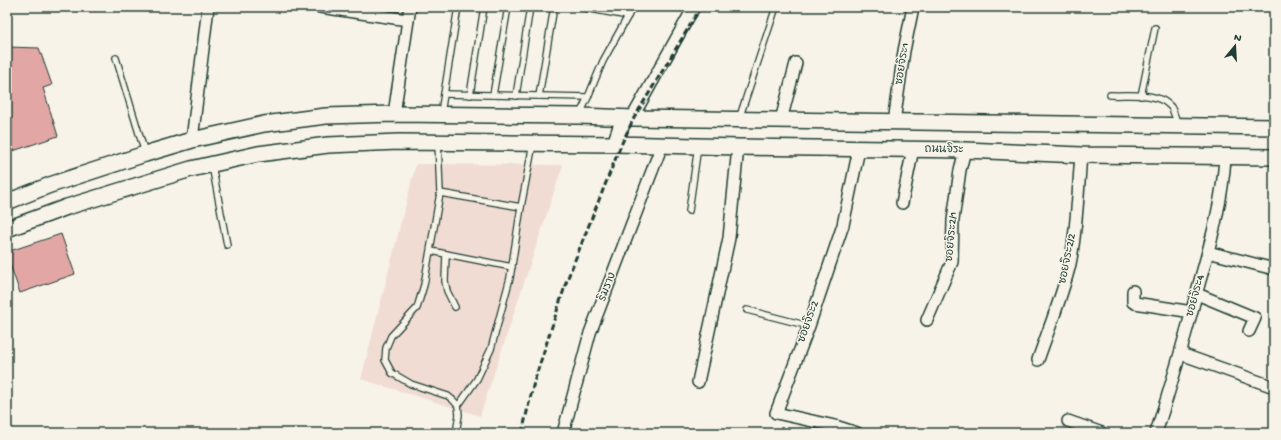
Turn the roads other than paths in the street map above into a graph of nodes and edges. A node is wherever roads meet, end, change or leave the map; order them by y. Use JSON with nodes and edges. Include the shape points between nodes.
{"nodes":[{"id":1,"x":208,"y":7,"type":"edge"},
{"id":2,"x":320,"y":7,"type":"edge"},
{"id":3,"x":410,"y":7,"type":"edge"},
{"id":4,"x":458,"y":7,"type":"edge"},
{"id":5,"x":484,"y":7,"type":"edge"},
{"id":6,"x":508,"y":7,"type":"edge"},
{"id":7,"x":530,"y":7,"type":"edge"},
{"id":8,"x":554,"y":7,"type":"edge"},
{"id":9,"x":580,"y":7,"type":"edge"},
{"id":10,"x":633,"y":7,"type":"edge"},
{"id":11,"x":694,"y":7,"type":"edge"},
{"id":12,"x":776,"y":7,"type":"edge"},
{"id":13,"x":913,"y":7,"type":"edge"},
{"id":14,"x":628,"y":16,"type":"junction"},
{"id":15,"x":408,"y":20,"type":"junction"},
{"id":16,"x":1155,"y":28,"type":"dead end"},
{"id":17,"x":116,"y":58,"type":"dead end"},
{"id":18,"x":796,"y":63,"type":"dead end"},
{"id":19,"x":444,"y":94,"type":"junction"},
{"id":20,"x":470,"y":95,"type":"junction"},
{"id":21,"x":493,"y":95,"type":"junction"},
{"id":22,"x":1110,"y":95,"type":"dead end"},
{"id":23,"x":516,"y":96,"type":"junction"},
{"id":24,"x":539,"y":96,"type":"junction"},
{"id":25,"x":1141,"y":96,"type":"junction"},
{"id":26,"x":588,"y":98,"type":"junction"},
{"id":27,"x":394,"y":114,"type":"junction"},
{"id":28,"x":440,"y":116,"type":"junction"},
{"id":29,"x":578,"y":116,"type":"junction"},
{"id":30,"x":628,"y":118,"type":"junction"},
{"id":31,"x":739,"y":120,"type":"junction"},
{"id":32,"x":781,"y":120,"type":"junction"},
{"id":33,"x":894,"y":122,"type":"junction"},
{"id":34,"x":1178,"y":125,"type":"junction"},
{"id":35,"x":1274,"y":127,"type":"edge"},
{"id":36,"x":192,"y":140,"type":"junction"},
{"id":37,"x":438,"y":142,"type":"junction"},
{"id":38,"x":533,"y":143,"type":"junction"},
{"id":39,"x":615,"y":144,"type":"junction"},
{"id":40,"x":662,"y":145,"type":"junction"},
{"id":41,"x":698,"y":146,"type":"junction"},
{"id":42,"x":738,"y":147,"type":"junction"},
{"id":43,"x":859,"y":149,"type":"junction"},
{"id":44,"x":913,"y":149,"type":"junction"},
{"id":45,"x":965,"y":150,"type":"junction"},
{"id":46,"x":145,"y":154,"type":"junction"},
{"id":47,"x":1081,"y":155,"type":"junction"},
{"id":48,"x":1225,"y":156,"type":"junction"},
{"id":49,"x":1274,"y":157,"type":"edge"},
{"id":50,"x":212,"y":165,"type":"junction"},
{"id":51,"x":440,"y":194,"type":"junction"},
{"id":52,"x":7,"y":202,"type":"edge"},
{"id":53,"x":902,"y":203,"type":"dead end"},
{"id":54,"x":521,"y":207,"type":"junction"},
{"id":55,"x":689,"y":211,"type":"dead end"},
{"id":56,"x":7,"y":229,"type":"edge"},
{"id":57,"x":227,"y":245,"type":"dead end"},
{"id":58,"x":431,"y":252,"type":"junction"},
{"id":59,"x":1208,"y":252,"type":"junction"},
{"id":60,"x":446,"y":254,"type":"junction"},
{"id":61,"x":512,"y":267,"type":"junction"},
{"id":62,"x":1274,"y":269,"type":"edge"},
{"id":63,"x":1133,"y":291,"type":"dead end"},
{"id":64,"x":1197,"y":294,"type":"junction"},
{"id":65,"x":455,"y":307,"type":"dead end"},
{"id":66,"x":747,"y":310,"type":"dead end"},
{"id":67,"x":1192,"y":312,"type":"junction"},
{"id":68,"x":927,"y":320,"type":"dead end"},
{"id":69,"x":809,"y":326,"type":"junction"},
{"id":70,"x":1249,"y":332,"type":"dead end"},
{"id":71,"x":1181,"y":354,"type":"junction"},
{"id":72,"x":1038,"y":360,"type":"dead end"},
{"id":73,"x":698,"y":382,"type":"dead end"},
{"id":74,"x":1274,"y":388,"type":"edge"},
{"id":75,"x":458,"y":406,"type":"junction"},
{"id":76,"x":1068,"y":421,"type":"dead end"},
{"id":77,"x":834,"y":430,"type":"edge"},
{"id":78,"x":456,"y":433,"type":"edge"},
{"id":79,"x":563,"y":433,"type":"edge"},
{"id":80,"x":857,"y":433,"type":"edge"},
{"id":81,"x":1102,"y":433,"type":"edge"},
{"id":82,"x":1156,"y":433,"type":"edge"}],
"edges":[{"from":1,"to":36,"type":"street"},
{"from":2,"to":15,"type":"street"},
{"from":3,"to":15,"type":"street"},
{"from":4,"to":19,"type":"lane"},
{"from":5,"to":20,"type":"lane"},
{"from":6,"to":21,"type":"lane"},
{"from":7,"to":23,"type":"lane"},
{"from":8,"to":24,"type":"lane"},
{"from":9,"to":14,"type":"lane"},
{"from":10,"to":14,"type":"lane"},
{"from":11,"to":30,"type":"street"},
{"from":12,"to":31,"type":"lane"},
{"from":13,"to":33,"type":"street","name":"ซอยจิระ1"},
{"from":14,"to":26,"type":"lane","via":[[603,60]]},
{"from":15,"to":27,"type":"street"},
{"from":16,"to":25,"type":"lane"},
{"from":17,"to":46,"type":"lane"},
{"from":18,"to":32,"type":"street"},
{"from":19,"to":20,"type":"lane"},
{"from":19,"to":28,"type":"lane"},
{"from":20,"to":21,"type":"lane"},
{"from":21,"to":23,"type":"lane"},
{"from":22,"to":25,"type":"lane"},
{"from":23,"to":24,"type":"lane"},
{"from":24,"to":26,"type":"lane"},
{"from":25,"to":34,"type":"lane","via":[[1154,96],[1165,102],[1172,108]]},
{"from":26,"to":29,"type":"lane"},
{"from":27,"to":28,"type":"main road"},
{"from":27,"to":36,"type":"main road","via":[[326,116],[264,124]]},
{"from":28,"to":29,"type":"main road"},
{"from":29,"to":30,"type":"main road"},
{"from":30,"to":31,"type":"main road"},
{"from":30,"to":39,"type":"main road"},
{"from":31,"to":32,"type":"main road"},
{"from":32,"to":33,"type":"main road"},
{"from":33,"to":34,"type":"main road"},
{"from":34,"to":35,"type":"main road"},
{"from":36,"to":46,"type":"main road"},
{"from":37,"to":38,"type":"main road","name":"ถนนจิระ"},
{"from":37,"to":50,"type":"main road","name":"ถนนจิระ","via":[[328,145],[258,154]]},
{"from":37,"to":51,"type":"lane"},
{"from":38,"to":39,"type":"main road","name":"ถนนจิระ"},
{"from":38,"to":54,"type":"lane"},
{"from":39,"to":40,"type":"main road","name":"ถนนจิระ"},
{"from":40,"to":41,"type":"main road","name":"ถนนจิระ"},
{"from":40,"to":79,"type":"street","name":"ริมราง","via":[[590,333]]},
{"from":41,"to":42,"type":"main road","name":"ถนนจิระ"},
{"from":41,"to":55,"type":"lane"},
{"from":42,"to":43,"type":"main road","name":"ถนนจิระ"},
{"from":42,"to":73,"type":"street","via":[[730,238]]},
{"from":43,"to":44,"type":"main road","name":"ถนนจิระ"},
{"from":43,"to":69,"type":"street","name":"ซอยจิระ2","via":[[843,224]]},
{"from":44,"to":45,"type":"main road","name":"ถนนจิระ"},
{"from":44,"to":53,"type":"street"},
{"from":45,"to":47,"type":"main road","name":"ถนนจิระ"},
{"from":45,"to":68,"type":"street","name":"ซอยจิระ2/1","via":[[953,220],[952,262]]},
{"from":46,"to":52,"type":"main road"},
{"from":47,"to":48,"type":"main road","name":"ถนนจิระ"},
{"from":47,"to":72,"type":"street","name":"ซอยจิระ2/2","via":[[1070,263]]},
{"from":48,"to":49,"type":"main road","name":"ถนนจิระ"},
{"from":48,"to":59,"type":"street","name":"ซอยจิระ4","via":[[1224,176]]},
{"from":50,"to":56,"type":"main road","name":"ถนนจิระ","via":[[191,169],[67,207]]},
{"from":50,"to":57,"type":"lane"},
{"from":51,"to":54,"type":"lane"},
{"from":51,"to":58,"type":"lane"},
{"from":54,"to":61,"type":"lane"},
{"from":58,"to":60,"type":"lane"},
{"from":58,"to":75,"type":"lane","via":[[417,308],[391,336],[385,360],[392,373],[411,384],[448,396]]},
{"from":59,"to":62,"type":"street"},
{"from":59,"to":64,"type":"street","name":"ซอยจิระ4"},
{"from":60,"to":61,"type":"lane"},
{"from":60,"to":65,"type":"lane","via":[[445,281]]},
{"from":61,"to":75,"type":"lane","via":[[492,348],[477,379]]},
{"from":63,"to":67,"type":"street","via":[[1135,303]]},
{"from":64,"to":67,"type":"street","name":"ซอยจิระ4"},
{"from":64,"to":70,"type":"street","via":[[1255,318]]},
{"from":66,"to":69,"type":"lane"},
{"from":67,"to":71,"type":"street","name":"ซอยจิระ4"},
{"from":69,"to":77,"type":"street","name":"ซอยจิระ2","via":[[776,413]]},
{"from":71,"to":74,"type":"street"},
{"from":71,"to":82,"type":"street","name":"ซอยจิระ4"},
{"from":75,"to":78,"type":"lane"},
{"from":76,"to":81,"type":"street"},
{"from":77,"to":80,"type":"street","name":"ซอยจิระ2"}]}
